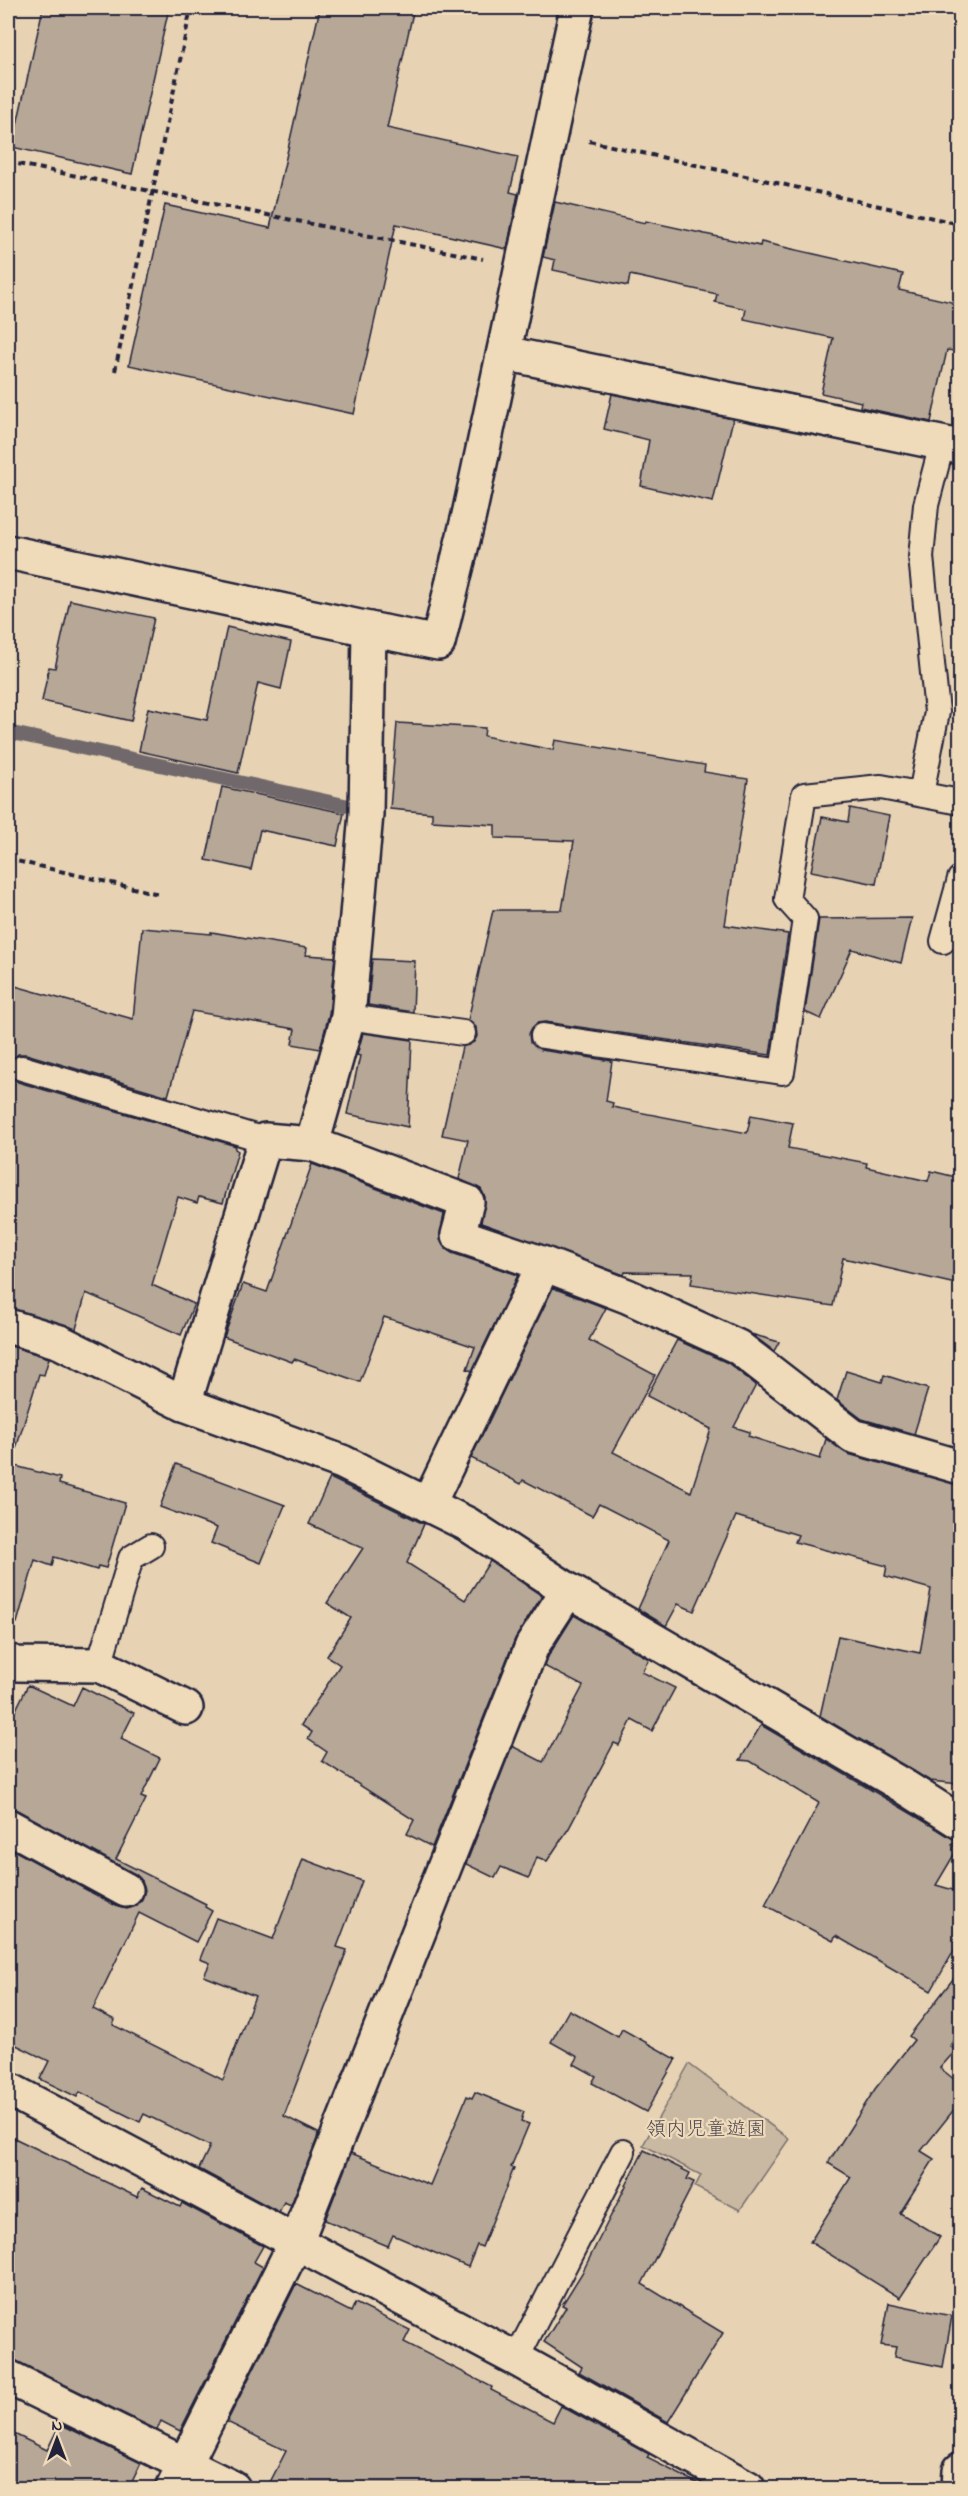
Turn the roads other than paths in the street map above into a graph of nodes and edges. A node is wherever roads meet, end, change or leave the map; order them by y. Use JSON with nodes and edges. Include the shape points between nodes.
{"nodes":[{"id":1,"x":577,"y":8,"type":"edge"},
{"id":2,"x":504,"y":353,"type":"junction"},
{"id":3,"x":951,"y":446,"type":"edge"},
{"id":4,"x":8,"y":552,"type":"edge"},
{"id":5,"x":369,"y":629,"type":"junction"},
{"id":6,"x":921,"y":794,"type":"junction"},
{"id":7,"x":960,"y":802,"type":"edge"},
{"id":8,"x":960,"y":879,"type":"edge"},
{"id":9,"x":943,"y":941,"type":"dead end"},
{"id":10,"x":348,"y":1017,"type":"junction"},
{"id":11,"x":463,"y":1033,"type":"dead end"},
{"id":12,"x":543,"y":1036,"type":"dead end"},
{"id":13,"x":22,"y":1068,"type":"dead end"},
{"id":14,"x":264,"y":1140,"type":"junction"},
{"id":15,"x":312,"y":1144,"type":"junction"},
{"id":16,"x":544,"y":1264,"type":"junction"},
{"id":17,"x":8,"y":1326,"type":"edge"},
{"id":18,"x":184,"y":1404,"type":"junction"},
{"id":19,"x":960,"y":1467,"type":"edge"},
{"id":20,"x":428,"y":1504,"type":"junction"},
{"id":21,"x":151,"y":1546,"type":"dead end"},
{"id":22,"x":568,"y":1590,"type":"junction"},
{"id":23,"x":99,"y":1665,"type":"junction"},
{"id":24,"x":10,"y":1669,"type":"edge"},
{"id":25,"x":186,"y":1708,"type":"dead end"},
{"id":26,"x":960,"y":1822,"type":"edge"},
{"id":27,"x":8,"y":1826,"type":"edge"},
{"id":28,"x":126,"y":1890,"type":"dead end"},
{"id":29,"x":8,"y":2089,"type":"edge"},
{"id":30,"x":623,"y":2152,"type":"dead end"},
{"id":31,"x":296,"y":2242,"type":"junction"},
{"id":32,"x":516,"y":2359,"type":"junction"},
{"id":33,"x":8,"y":2377,"type":"edge"},
{"id":34,"x":960,"y":2470,"type":"edge"},
{"id":35,"x":179,"y":2477,"type":"edge"},
{"id":36,"x":730,"y":2484,"type":"edge"},
{"id":37,"x":233,"y":2488,"type":"edge"},
{"id":38,"x":959,"y":2488,"type":"edge"}],
"edges":[{"from":1,"to":2,"type":"street"},
{"from":2,"to":3,"type":"street"},
{"from":2,"to":5,"type":"street","via":[[438,643]]},
{"from":3,"to":6,"type":"lane","via":[[926,505],[921,557],[937,712]]},
{"from":4,"to":5,"type":"street"},
{"from":5,"to":10,"type":"street","via":[[366,814]]},
{"from":6,"to":7,"type":"lane"},
{"from":6,"to":12,"type":"lane","via":[[881,787],[804,795],[787,899],[805,919],[782,1072]]},
{"from":8,"to":9,"type":"lane"},
{"from":10,"to":11,"type":"lane"},
{"from":10,"to":15,"type":"street"},
{"from":13,"to":14,"type":"lane"},
{"from":14,"to":15,"type":"street"},
{"from":14,"to":18,"type":"street"},
{"from":15,"to":16,"type":"street","via":[[467,1202],[458,1235]]},
{"from":16,"to":19,"type":"street","via":[[627,1296],[738,1347],[853,1436]]},
{"from":16,"to":20,"type":"street"},
{"from":17,"to":18,"type":"street","via":[[60,1342]]},
{"from":18,"to":20,"type":"street","via":[[342,1462]]},
{"from":20,"to":22,"type":"street","via":[[467,1524]]},
{"from":21,"to":23,"type":"lane","via":[[131,1558]]},
{"from":22,"to":26,"type":"street"},
{"from":22,"to":31,"type":"street","via":[[532,1646]]},
{"from":23,"to":24,"type":"street"},
{"from":23,"to":25,"type":"street"},
{"from":27,"to":28,"type":"street"},
{"from":29,"to":31,"type":"street"},
{"from":30,"to":32,"type":"lane"},
{"from":31,"to":32,"type":"street"},
{"from":31,"to":35,"type":"street"},
{"from":32,"to":36,"type":"street"},
{"from":33,"to":35,"type":"street"},
{"from":34,"to":38,"type":"street"},
{"from":35,"to":37,"type":"street"}]}
